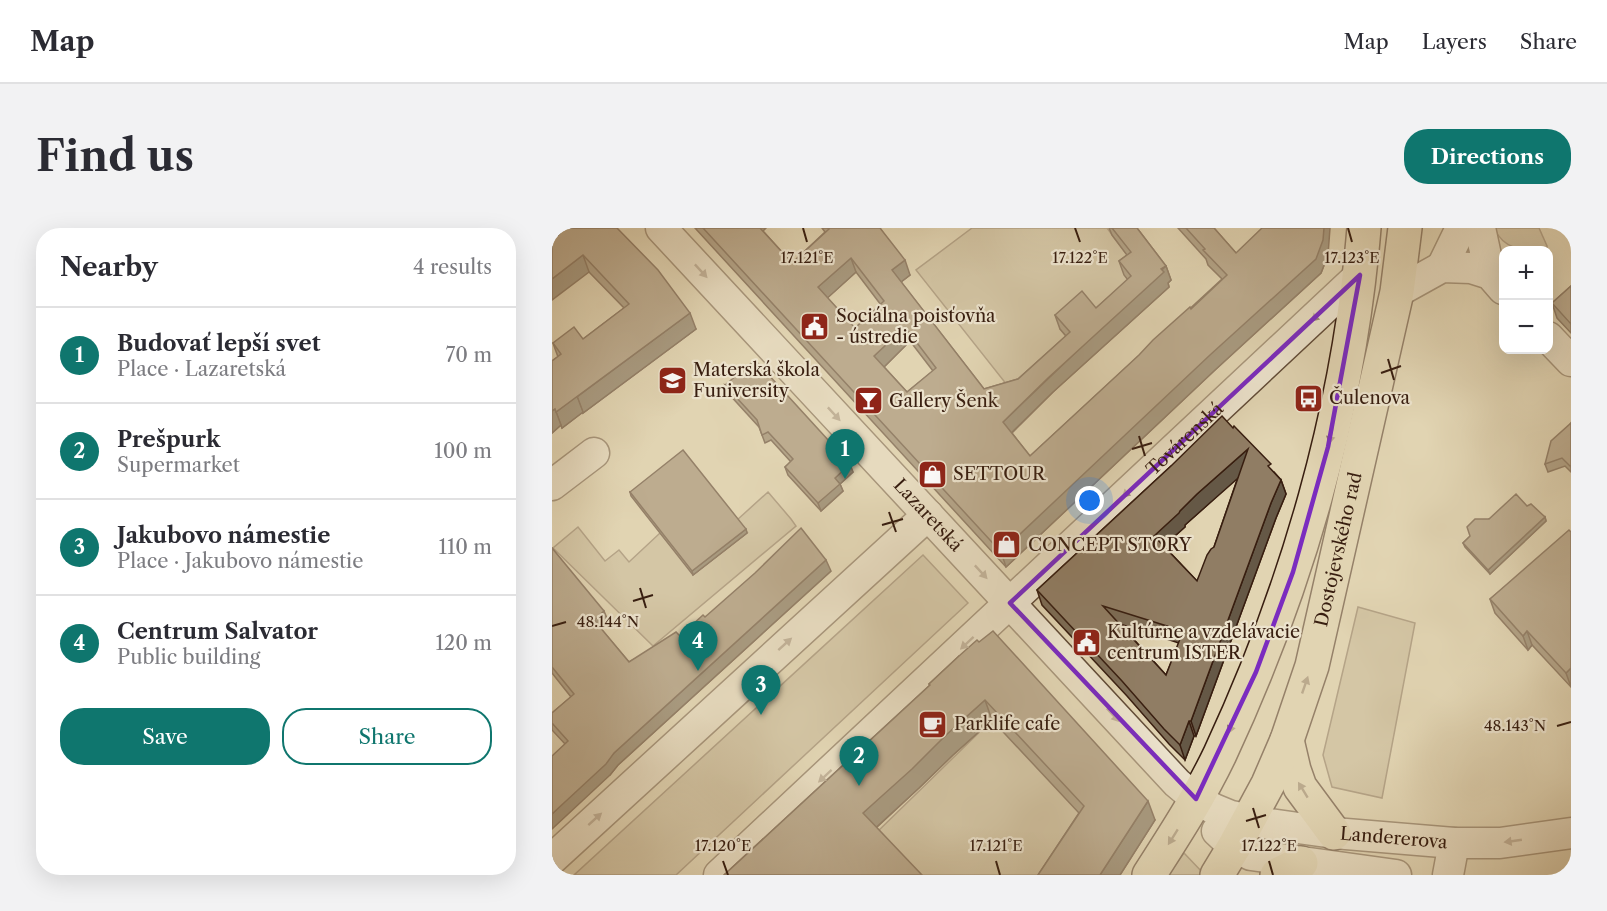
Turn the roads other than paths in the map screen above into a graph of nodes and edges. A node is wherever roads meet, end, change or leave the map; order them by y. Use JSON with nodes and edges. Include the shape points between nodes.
{"nodes":[{"id":1,"x":661,"y":228,"type":"edge"},
{"id":2,"x":1364,"y":228,"type":"edge"},
{"id":3,"x":1461,"y":228,"type":"edge"},
{"id":4,"x":1480,"y":228,"type":"edge"},
{"id":5,"x":1404,"y":236,"type":"edge"},
{"id":6,"x":1442,"y":267,"type":"junction"},
{"id":7,"x":1360,"y":275,"type":"junction"},
{"id":8,"x":1497,"y":281,"type":"edge"},
{"id":9,"x":1396,"y":292,"type":"junction"},
{"id":10,"x":1553,"y":342,"type":"edge"},
{"id":11,"x":1571,"y":362,"type":"edge"},
{"id":12,"x":594,"y":453,"type":"dead end"},
{"id":13,"x":552,"y":484,"type":"edge"},
{"id":14,"x":928,"y":515,"type":"junction"},
{"id":15,"x":1010,"y":603,"type":"junction"},
{"id":16,"x":1287,"y":740,"type":"junction"},
{"id":17,"x":1196,"y":799,"type":"junction"},
{"id":18,"x":1334,"y":833,"type":"junction"},
{"id":19,"x":1571,"y":833,"type":"edge"},
{"id":20,"x":1241,"y":834,"type":"junction"},
{"id":21,"x":1454,"y":843,"type":"junction"},
{"id":22,"x":552,"y":859,"type":"edge"},
{"id":23,"x":1289,"y":869,"type":"edge"},
{"id":24,"x":719,"y":875,"type":"edge"},
{"id":25,"x":1149,"y":875,"type":"edge"},
{"id":26,"x":1217,"y":875,"type":"edge"},
{"id":27,"x":1396,"y":875,"type":"edge"},
{"id":28,"x":1448,"y":875,"type":"edge"}],
"edges":[{"from":1,"to":14,"type":"street","name":"Lazaretská","one_way":true},
{"from":2,"to":7,"type":"main road","name":"Dostojevského rad"},
{"from":3,"to":6,"type":"street"},
{"from":4,"to":8,"type":"street"},
{"from":5,"to":9,"type":"main road","name":"Dostojevského rad"},
{"from":6,"to":8,"type":"street","via":[[1471,268]]},
{"from":6,"to":9,"type":"street"},
{"from":7,"to":15,"type":"street","name":"Továrenská","one_way":true},
{"from":7,"to":17,"type":"main road","name":"Dostojevského rad","one_way":true,"via":[[1328,447],[1296,562],[1256,672]]},
{"from":16,"to":9,"type":"main road","name":"Dostojevského rad","one_way":true,"via":[[1312,666]]},
{"from":10,"to":11,"type":"street"},
{"from":12,"to":13,"type":"street"},
{"from":14,"to":15,"type":"street","name":"Lazaretská","one_way":true},
{"from":22,"to":14,"type":"street","one_way":true},
{"from":15,"to":17,"type":"street","name":"Lazaretská","one_way":true},
{"from":15,"to":24,"type":"street","name":"Továrenská","one_way":true},
{"from":18,"to":16,"type":"main road","one_way":true,"via":[[1300,787]]},
{"from":16,"to":20,"type":"main road","name":"Dostojevského rad"},
{"from":17,"to":20,"type":"street","name":"Landererova","via":[[1213,825]]},
{"from":17,"to":25,"type":"main road","name":"Dostojevského rad","one_way":true},
{"from":18,"to":20,"type":"street","name":"Landererova"},
{"from":18,"to":21,"type":"street","name":"Landererova"},
{"from":19,"to":21,"type":"street","name":"Landererova","one_way":true,"via":[[1500,843]]},
{"from":20,"to":23,"type":"street","name":"Landererova","via":[[1251,855]]},
{"from":20,"to":26,"type":"main road","name":"Dostojevského rad"},
{"from":21,"to":28,"type":"street"},
{"from":23,"to":27,"type":"street","name":"Landererova"}]}
